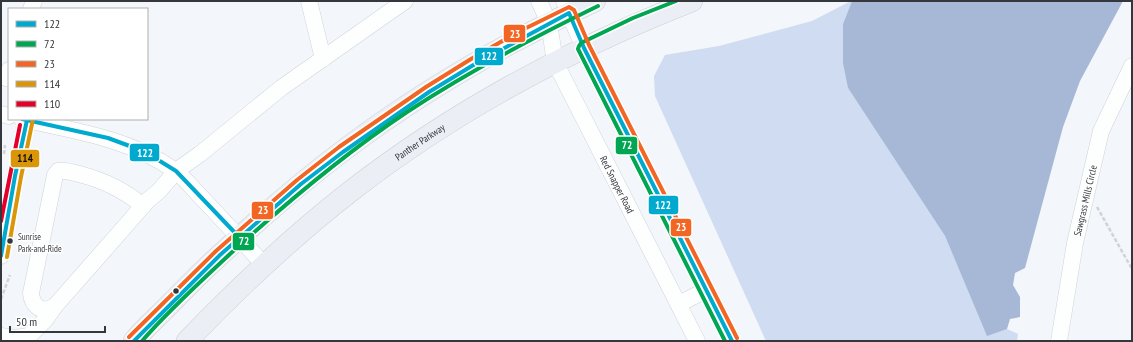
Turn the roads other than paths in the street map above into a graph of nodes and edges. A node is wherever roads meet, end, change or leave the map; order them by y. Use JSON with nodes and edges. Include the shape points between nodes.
{"nodes":[{"id":1,"x":309,"y":1,"type":"edge"},
{"id":2,"x":405,"y":1,"type":"edge"},
{"id":3,"x":539,"y":1,"type":"edge"},
{"id":4,"x":595,"y":1,"type":"edge"},
{"id":5,"x":692,"y":1,"type":"edge"},
{"id":6,"x":566,"y":7,"type":"edge"},
{"id":7,"x":549,"y":23,"type":"junction"},
{"id":8,"x":584,"y":48,"type":"junction"},
{"id":9,"x":323,"y":59,"type":"junction"},
{"id":10,"x":555,"y":62,"type":"junction"},
{"id":11,"x":1132,"y":66,"type":"edge"},
{"id":12,"x":1128,"y":84,"type":"edge"},
{"id":13,"x":25,"y":120,"type":"edge"},
{"id":14,"x":176,"y":171,"type":"junction"},
{"id":15,"x":143,"y":206,"type":"junction"},
{"id":16,"x":239,"y":237,"type":"junction"},
{"id":17,"x":1,"y":256,"type":"edge"},
{"id":18,"x":264,"y":265,"type":"junction"},
{"id":19,"x":706,"y":290,"type":"junction"},
{"id":20,"x":679,"y":304,"type":"junction"},
{"id":21,"x":55,"y":306,"type":"junction"},
{"id":22,"x":1,"y":336,"type":"edge"},
{"id":23,"x":134,"y":341,"type":"edge"},
{"id":24,"x":187,"y":341,"type":"edge"},
{"id":25,"x":697,"y":341,"type":"edge"},
{"id":26,"x":732,"y":341,"type":"edge"},
{"id":27,"x":1059,"y":341,"type":"edge"}],
"edges":[{"from":1,"to":9,"type":"street"},
{"from":2,"to":9,"type":"street"},
{"from":3,"to":7,"type":"street","name":"Red Snapper Road"},
{"from":4,"to":6,"type":"main road"},
{"from":5,"to":8,"type":"main road","name":"Panther Parkway","via":[[636,23]]},
{"from":6,"to":7,"type":"main road"},
{"from":6,"to":8,"type":"street"},
{"from":7,"to":10,"type":"street","name":"Red Snapper Road"},
{"from":7,"to":16,"type":"main road","via":[[484,58],[409,104],[345,149]]},
{"from":8,"to":10,"type":"main road","name":"Panther Parkway"},
{"from":8,"to":19,"type":"street"},
{"from":9,"to":14,"type":"street","via":[[281,88]]},
{"from":10,"to":18,"type":"main road","name":"Panther Parkway","via":[[476,106],[380,169],[320,216]]},
{"from":10,"to":20,"type":"street","name":"Red Snapper Road"},
{"from":11,"to":12,"type":"street","name":"Sawgrass Mills Circle"},
{"from":12,"to":27,"type":"street","name":"Sawgrass Mills Circle","via":[[1101,131],[1075,243]]},
{"from":13,"to":14,"type":"street","via":[[108,138],[135,148]]},
{"from":13,"to":17,"type":"street"},
{"from":14,"to":15,"type":"street"},
{"from":14,"to":16,"type":"street"},
{"from":15,"to":21,"type":"street"},
{"from":15,"to":21,"type":"street","via":[[106,182],[64,170],[58,171],[55,175],[31,293],[32,300],[41,309]]},
{"from":16,"to":18,"type":"street"},
{"from":16,"to":23,"type":"main road"},
{"from":18,"to":24,"type":"main road","name":"Panther Parkway"},
{"from":19,"to":20,"type":"street"},
{"from":19,"to":26,"type":"street"},
{"from":20,"to":25,"type":"street","name":"Red Snapper Road"},
{"from":21,"to":22,"type":"street","via":[[29,336]]}]}
